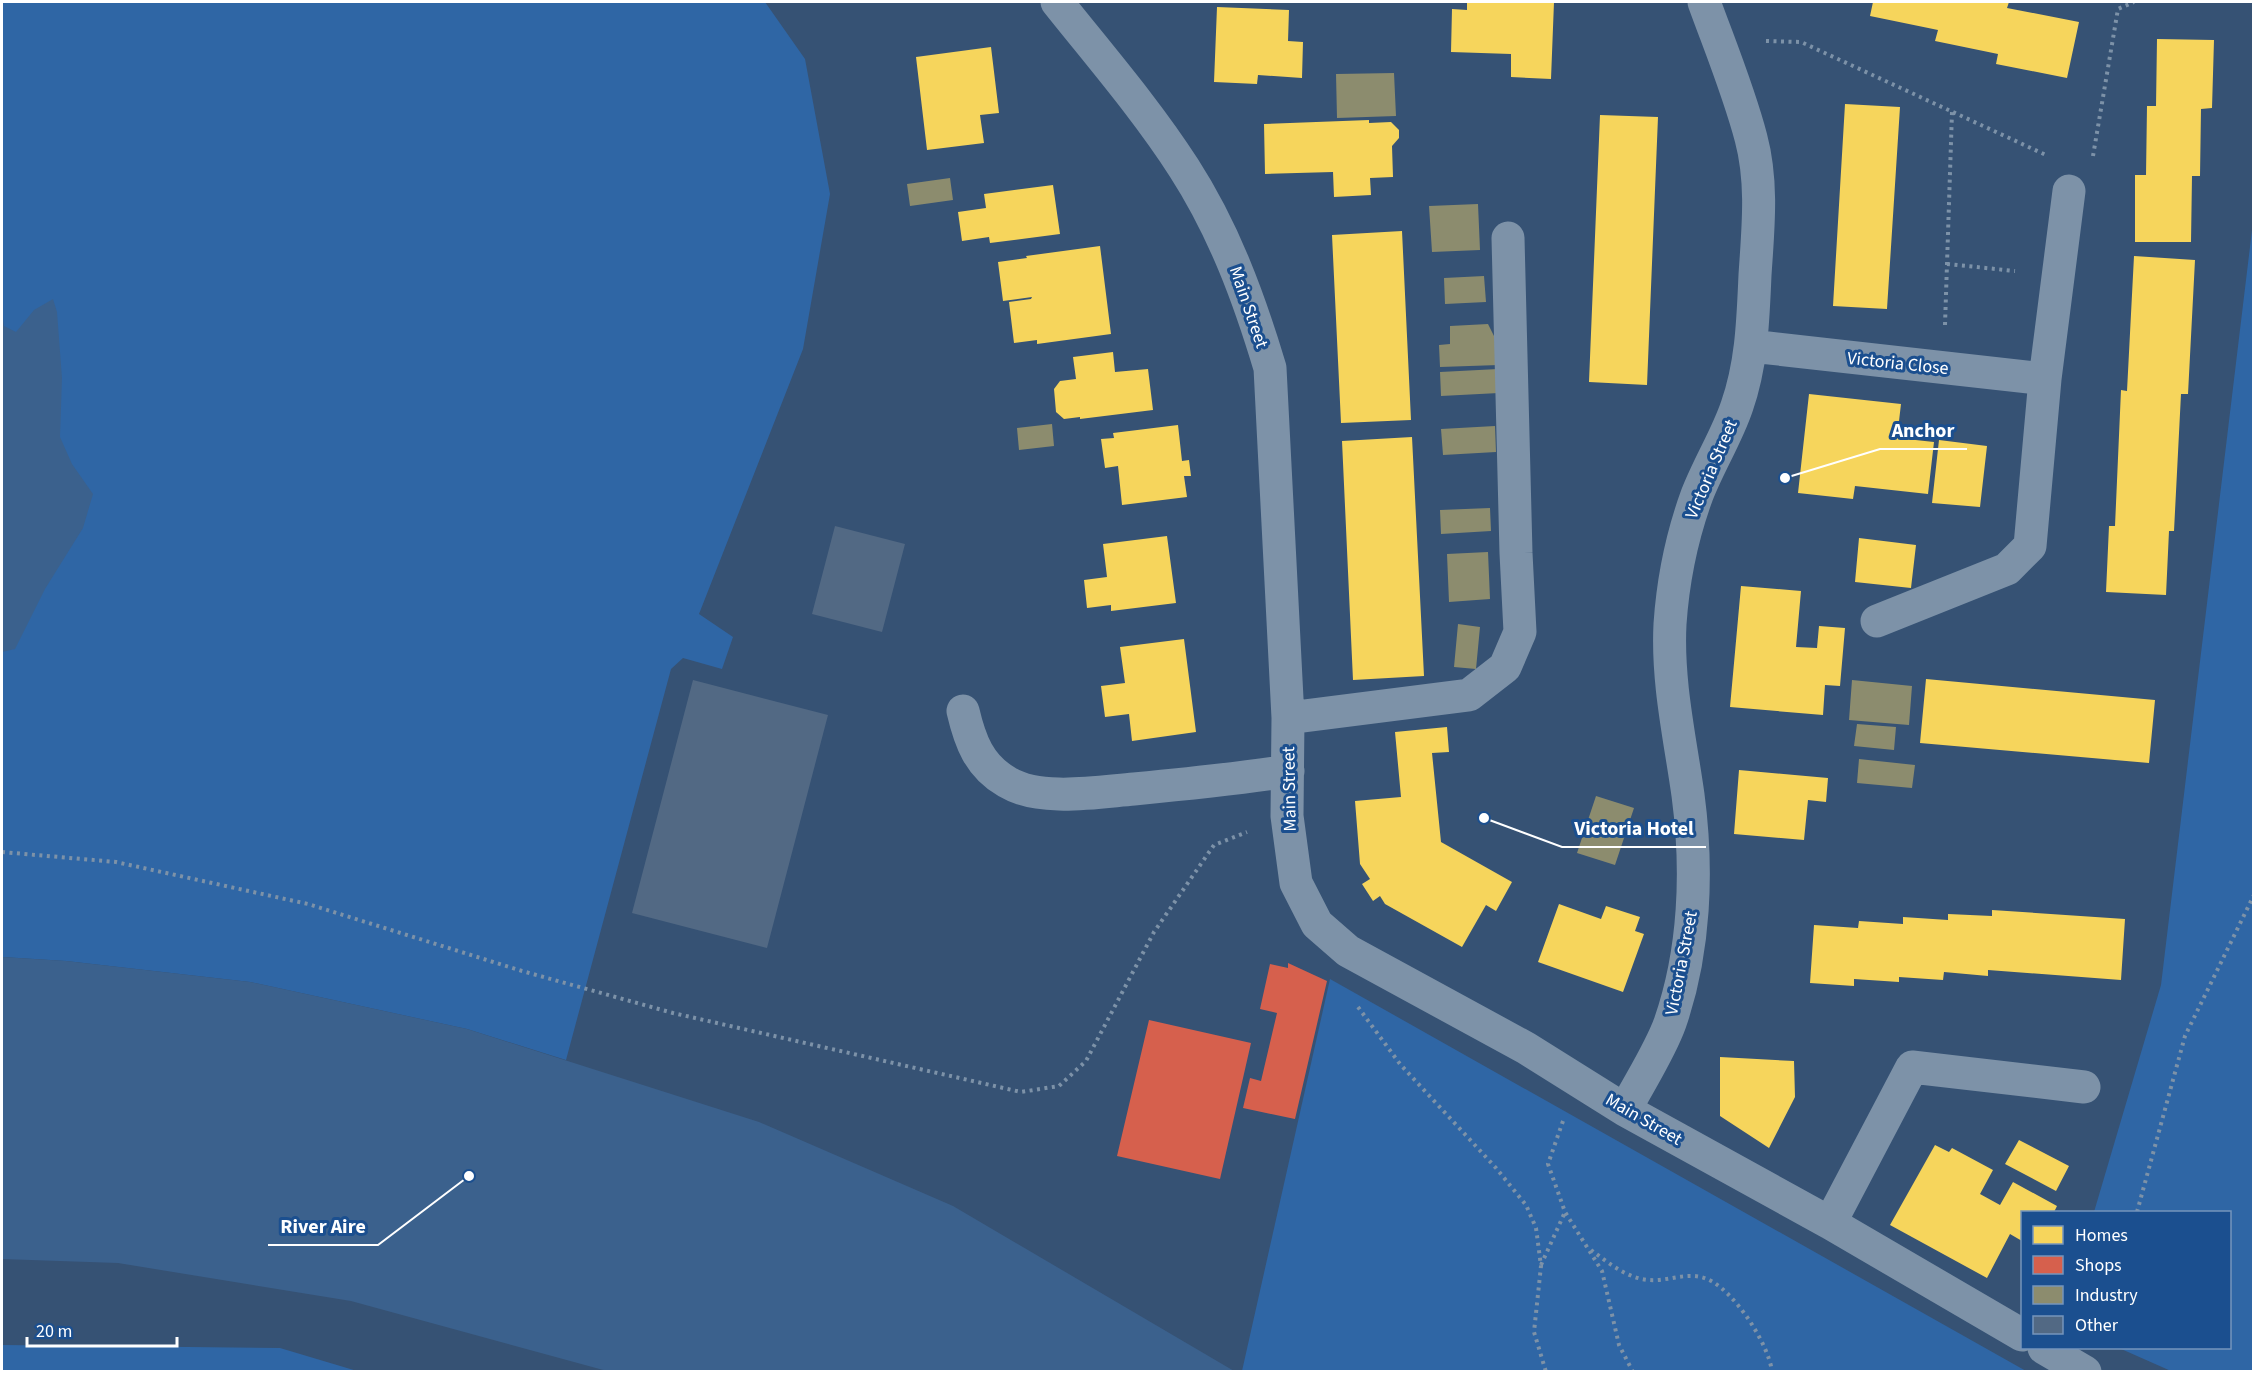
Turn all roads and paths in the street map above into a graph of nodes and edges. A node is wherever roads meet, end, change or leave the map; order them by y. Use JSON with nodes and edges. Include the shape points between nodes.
{"nodes":[{"id":1,"x":1056,"y":2,"type":"edge"},
{"id":2,"x":1704,"y":2,"type":"edge"},
{"id":3,"x":2134,"y":2,"type":"edge"},
{"id":4,"x":1718,"y":39,"type":"junction"},
{"id":5,"x":1952,"y":112,"type":"junction"},
{"id":6,"x":2047,"y":156,"type":"dead end"},
{"id":7,"x":2069,"y":191,"type":"joint"},
{"id":8,"x":1508,"y":238,"type":"dead end"},
{"id":9,"x":1947,"y":264,"type":"junction"},
{"id":10,"x":2058,"y":276,"type":"junction"},
{"id":11,"x":1751,"y":346,"type":"junction"},
{"id":12,"x":1944,"y":368,"type":"junction"},
{"id":13,"x":2045,"y":379,"type":"junction"},
{"id":14,"x":1877,"y":621,"type":"dead end"},
{"id":15,"x":963,"y":711,"type":"dead end"},
{"id":16,"x":1288,"y":718,"type":"junction"},
{"id":17,"x":1288,"y":771,"type":"junction"},
{"id":18,"x":1287,"y":816,"type":"junction"},
{"id":19,"x":2,"y":852,"type":"edge"},
{"id":20,"x":2253,"y":895,"type":"edge"},
{"id":21,"x":1348,"y":951,"type":"junction"},
{"id":22,"x":1579,"y":1081,"type":"junction"},
{"id":23,"x":2084,"y":1087,"type":"dead end"},
{"id":24,"x":1625,"y":1110,"type":"junction"},
{"id":25,"x":2137,"y":1211,"type":"edge"},
{"id":26,"x":1565,"y":1212,"type":"junction"},
{"id":27,"x":1830,"y":1223,"type":"junction"},
{"id":28,"x":1587,"y":1247,"type":"junction"},
{"id":29,"x":1541,"y":1266,"type":"junction"},
{"id":30,"x":2021,"y":1334,"type":"edge"},
{"id":31,"x":2047,"y":1349,"type":"edge"},
{"id":32,"x":1546,"y":1371,"type":"edge"},
{"id":33,"x":1633,"y":1371,"type":"edge"},
{"id":34,"x":1772,"y":1371,"type":"edge"},
{"id":35,"x":2085,"y":1371,"type":"edge"}],
"edges":[{"from":1,"to":16,"type":"street","name":"Main Street","via":[[1184,168],[1212,216],[1254,316],[1270,368]]},
{"from":2,"to":4,"type":"street","name":"Victoria Street"},
{"from":3,"to":7,"type":"path","via":[[2118,9],[2090,176]]},
{"from":4,"to":5,"type":"path","via":[[1801,42]]},
{"from":4,"to":11,"type":"street","name":"Victoria Street","via":[[1751,138],[1758,174]]},
{"from":5,"to":6,"type":"path"},
{"from":5,"to":9,"type":"path"},
{"from":7,"to":10,"type":"street"},
{"from":8,"to":16,"type":"street","via":[[1520,632],[1505,668],[1469,695]]},
{"from":9,"to":10,"type":"path"},
{"from":9,"to":12,"type":"path"},
{"from":10,"to":13,"type":"street"},
{"from":11,"to":12,"type":"street","name":"Victoria Close"},
{"from":11,"to":24,"type":"street","name":"Victoria Street","via":[[1744,385],[1698,494],[1677,570],[1670,658],[1692,833],[1692,911],[1670,1025]]},
{"from":12,"to":13,"type":"street","name":"Victoria Close"},
{"from":13,"to":14,"type":"street","via":[[2030,546],[2007,569]]},
{"from":15,"to":17,"type":"street","via":[[969,740],[985,765],[1008,783],[1035,792],[1085,793],[1216,782]]},
{"from":16,"to":17,"type":"street","name":"Main Street"},
{"from":17,"to":18,"type":"street","name":"Main Street"},
{"from":18,"to":19,"type":"path","via":[[1214,845],[1154,932],[1086,1061],[1059,1086],[1021,1092],[673,1013],[308,904],[116,862]]},
{"from":18,"to":21,"type":"street","name":"Main Street","via":[[1296,883],[1317,924]]},
{"from":20,"to":25,"type":"path","via":[[2185,1036]]},
{"from":21,"to":22,"type":"street","name":"Main Street"},
{"from":21,"to":29,"type":"path","via":[[1345,989],[1400,1064],[1526,1205],[1536,1228]]},
{"from":22,"to":24,"type":"street","name":"Main Street"},
{"from":22,"to":26,"type":"path","via":[[1548,1164]]},
{"from":23,"to":27,"type":"street","via":[[1912,1067]]},
{"from":24,"to":27,"type":"street","name":"Main Street"},
{"from":26,"to":28,"type":"path"},
{"from":26,"to":29,"type":"path"},
{"from":27,"to":30,"type":"street","name":"Main Street"},
{"from":28,"to":33,"type":"path","via":[[1602,1271],[1619,1345]]},
{"from":28,"to":34,"type":"path","via":[[1633,1277],[1654,1281],[1691,1275],[1719,1286],[1764,1346]]},
{"from":29,"to":32,"type":"path","via":[[1534,1332]]},
{"from":31,"to":35,"type":"street"}]}
